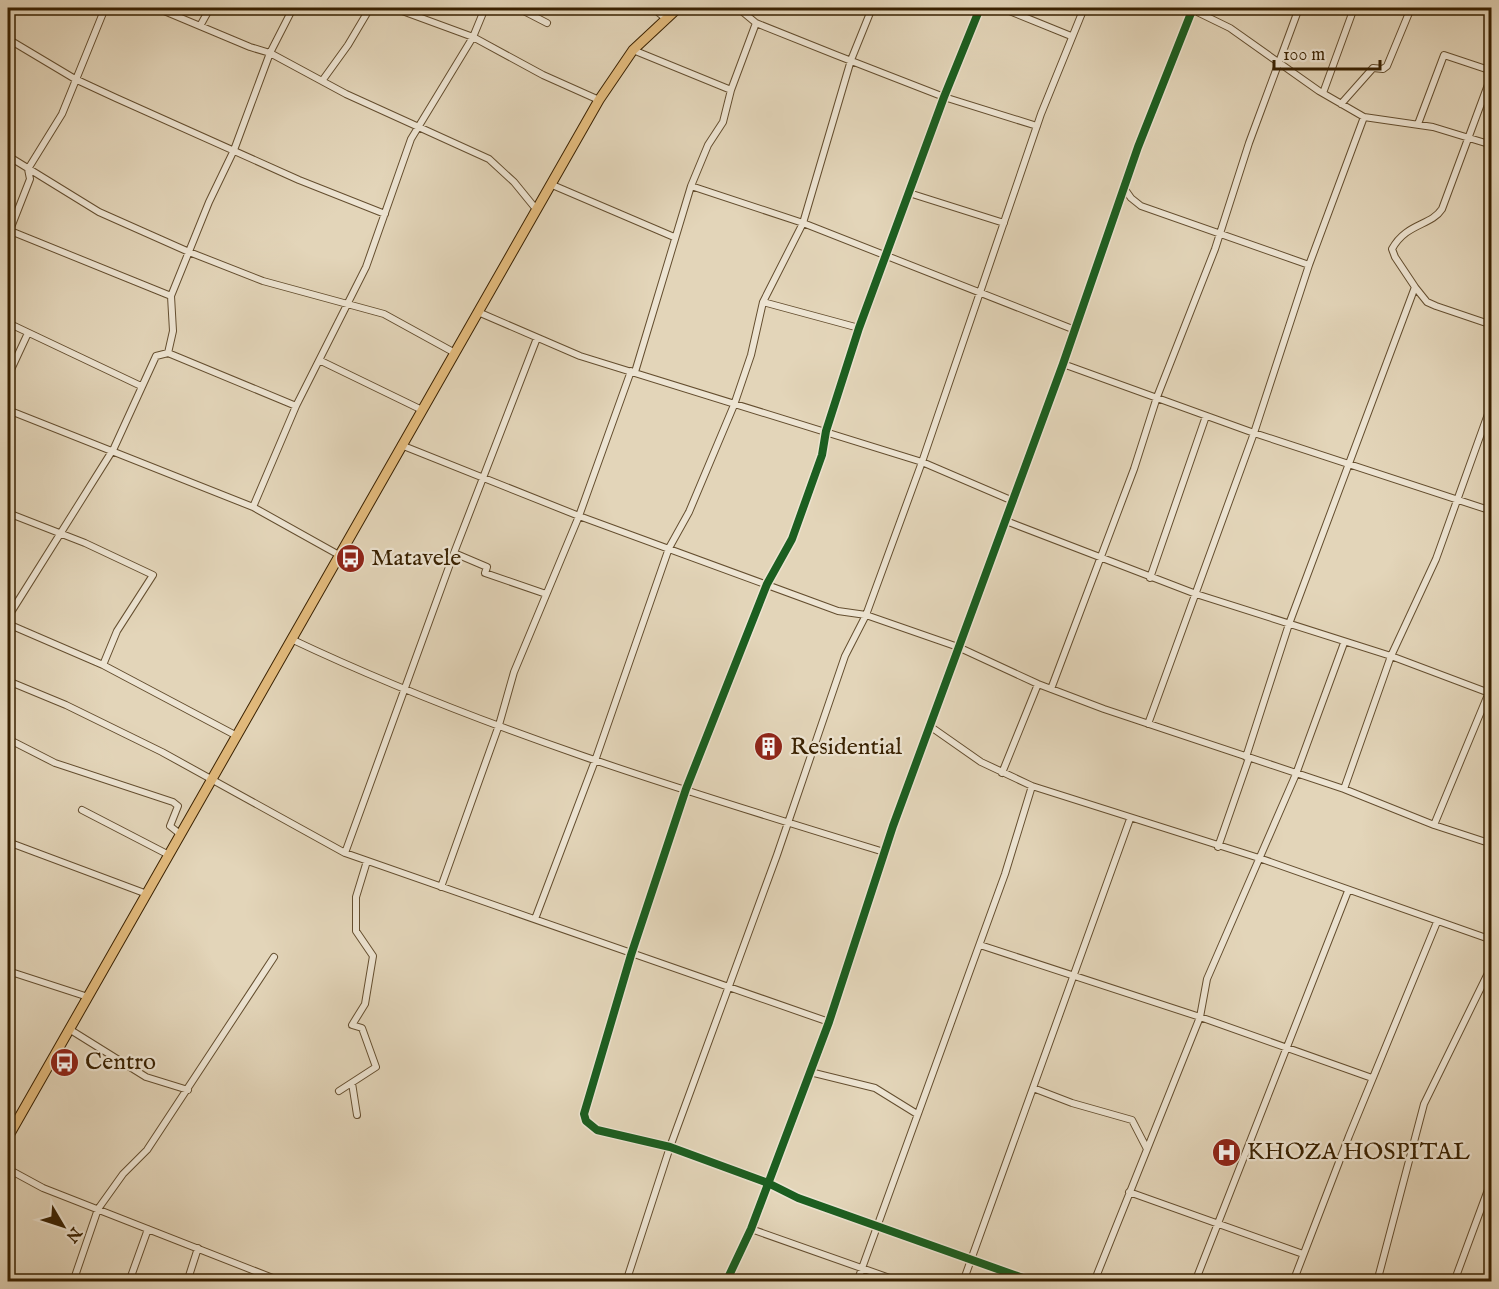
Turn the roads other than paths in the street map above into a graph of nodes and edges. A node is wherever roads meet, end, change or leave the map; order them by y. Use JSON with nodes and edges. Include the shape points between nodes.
{"nodes":[{"id":1,"x":105,"y":8,"type":"edge"},
{"id":2,"x":157,"y":8,"type":"edge"},
{"id":3,"x":210,"y":8,"type":"edge"},
{"id":4,"x":293,"y":8,"type":"edge"},
{"id":5,"x":370,"y":8,"type":"edge"},
{"id":6,"x":394,"y":8,"type":"edge"},
{"id":7,"x":485,"y":8,"type":"edge"},
{"id":8,"x":518,"y":8,"type":"edge"},
{"id":9,"x":653,"y":8,"type":"edge"},
{"id":10,"x":678,"y":8,"type":"edge"},
{"id":11,"x":738,"y":8,"type":"edge"},
{"id":12,"x":872,"y":8,"type":"edge"},
{"id":13,"x":980,"y":8,"type":"edge"},
{"id":14,"x":1002,"y":8,"type":"edge"},
{"id":15,"x":1084,"y":8,"type":"edge"},
{"id":16,"x":1191,"y":8,"type":"edge"},
{"id":17,"x":1299,"y":8,"type":"edge"},
{"id":18,"x":1354,"y":8,"type":"edge"},
{"id":19,"x":1411,"y":8,"type":"edge"},
{"id":20,"x":664,"y":18,"type":"junction"},
{"id":21,"x":756,"y":22,"type":"junction"},
{"id":22,"x":547,"y":23,"type":"dead end"},
{"id":23,"x":200,"y":26,"type":"junction"},
{"id":24,"x":1071,"y":36,"type":"junction"},
{"id":25,"x":473,"y":37,"type":"junction"},
{"id":26,"x":8,"y":39,"type":"edge"},
{"id":27,"x":633,"y":50,"type":"junction"},
{"id":28,"x":270,"y":53,"type":"junction"},
{"id":29,"x":851,"y":60,"type":"junction"},
{"id":30,"x":1278,"y":62,"type":"junction"},
{"id":31,"x":1491,"y":72,"type":"edge"},
{"id":32,"x":75,"y":79,"type":"junction"},
{"id":33,"x":322,"y":81,"type":"junction"},
{"id":34,"x":731,"y":90,"type":"junction"},
{"id":35,"x":1323,"y":93,"type":"junction"},
{"id":36,"x":944,"y":97,"type":"junction"},
{"id":37,"x":598,"y":100,"type":"junction"},
{"id":38,"x":1341,"y":104,"type":"junction"},
{"id":39,"x":1364,"y":117,"type":"junction"},
{"id":40,"x":1419,"y":124,"type":"junction"},
{"id":41,"x":1037,"y":126,"type":"junction"},
{"id":42,"x":417,"y":128,"type":"junction"},
{"id":43,"x":1470,"y":137,"type":"junction"},
{"id":44,"x":1491,"y":145,"type":"edge"},
{"id":45,"x":234,"y":150,"type":"junction"},
{"id":46,"x":8,"y":156,"type":"edge"},
{"id":47,"x":28,"y":169,"type":"junction"},
{"id":48,"x":550,"y":184,"type":"junction"},
{"id":49,"x":691,"y":186,"type":"junction"},
{"id":50,"x":1124,"y":188,"type":"junction"},
{"id":51,"x":909,"y":194,"type":"junction"},
{"id":52,"x":536,"y":209,"type":"junction"},
{"id":53,"x":386,"y":213,"type":"junction"},
{"id":54,"x":803,"y":223,"type":"junction"},
{"id":55,"x":1004,"y":223,"type":"junction"},
{"id":56,"x":8,"y":232,"type":"edge"},
{"id":57,"x":1220,"y":233,"type":"junction"},
{"id":58,"x":674,"y":237,"type":"junction"},
{"id":59,"x":189,"y":252,"type":"junction"},
{"id":60,"x":887,"y":256,"type":"junction"},
{"id":61,"x":1309,"y":265,"type":"junction"},
{"id":62,"x":1415,"y":287,"type":"junction"},
{"id":63,"x":981,"y":295,"type":"junction"},
{"id":64,"x":171,"y":297,"type":"junction"},
{"id":65,"x":763,"y":302,"type":"junction"},
{"id":66,"x":347,"y":305,"type":"junction"},
{"id":67,"x":478,"y":312,"type":"junction"},
{"id":68,"x":8,"y":323,"type":"edge"},
{"id":69,"x":1491,"y":325,"type":"edge"},
{"id":70,"x":859,"y":328,"type":"junction"},
{"id":71,"x":1075,"y":330,"type":"junction"},
{"id":72,"x":28,"y":333,"type":"junction"},
{"id":73,"x":537,"y":338,"type":"junction"},
{"id":74,"x":454,"y":352,"type":"junction"},
{"id":75,"x":168,"y":353,"type":"junction"},
{"id":76,"x":321,"y":361,"type":"junction"},
{"id":77,"x":1063,"y":364,"type":"junction"},
{"id":78,"x":633,"y":371,"type":"junction"},
{"id":79,"x":8,"y":376,"type":"edge"},
{"id":80,"x":141,"y":386,"type":"junction"},
{"id":81,"x":1157,"y":397,"type":"junction"},
{"id":82,"x":1491,"y":403,"type":"edge"},
{"id":83,"x":734,"y":405,"type":"junction"},
{"id":84,"x":296,"y":406,"type":"junction"},
{"id":85,"x":8,"y":410,"type":"edge"},
{"id":86,"x":422,"y":410,"type":"junction"},
{"id":87,"x":1206,"y":416,"type":"junction"},
{"id":88,"x":826,"y":431,"type":"junction"},
{"id":89,"x":1254,"y":433,"type":"junction"},
{"id":90,"x":401,"y":445,"type":"junction"},
{"id":91,"x":111,"y":452,"type":"junction"},
{"id":92,"x":922,"y":462,"type":"junction"},
{"id":93,"x":1351,"y":463,"type":"junction"},
{"id":94,"x":484,"y":476,"type":"junction"},
{"id":95,"x":1458,"y":500,"type":"junction"},
{"id":96,"x":1013,"y":501,"type":"junction"},
{"id":97,"x":253,"y":507,"type":"junction"},
{"id":98,"x":1491,"y":511,"type":"edge"},
{"id":99,"x":8,"y":513,"type":"edge"},
{"id":100,"x":579,"y":516,"type":"junction"},
{"id":101,"x":1006,"y":521,"type":"junction"},
{"id":102,"x":60,"y":535,"type":"junction"},
{"id":103,"x":669,"y":548,"type":"junction"},
{"id":104,"x":454,"y":554,"type":"junction"},
{"id":105,"x":339,"y":555,"type":"junction"},
{"id":106,"x":1100,"y":559,"type":"junction"},
{"id":107,"x":1150,"y":578,"type":"junction"},
{"id":108,"x":767,"y":585,"type":"junction"},
{"id":109,"x":546,"y":594,"type":"junction"},
{"id":110,"x":1196,"y":594,"type":"junction"},
{"id":111,"x":866,"y":615,"type":"junction"},
{"id":112,"x":8,"y":617,"type":"edge"},
{"id":113,"x":8,"y":624,"type":"edge"},
{"id":114,"x":1289,"y":624,"type":"junction"},
{"id":115,"x":291,"y":639,"type":"junction"},
{"id":116,"x":1344,"y":643,"type":"junction"},
{"id":117,"x":958,"y":647,"type":"junction"},
{"id":118,"x":1392,"y":656,"type":"junction"},
{"id":119,"x":104,"y":665,"type":"junction"},
{"id":120,"x":8,"y":681,"type":"edge"},
{"id":121,"x":1038,"y":684,"type":"junction"},
{"id":122,"x":1491,"y":686,"type":"edge"},
{"id":123,"x":1051,"y":688,"type":"junction"},
{"id":124,"x":405,"y":690,"type":"junction"},
{"id":125,"x":1490,"y":694,"type":"edge"},
{"id":126,"x":1148,"y":724,"type":"junction"},
{"id":127,"x":500,"y":725,"type":"junction"},
{"id":128,"x":931,"y":728,"type":"junction"},
{"id":129,"x":237,"y":735,"type":"junction"},
{"id":130,"x":8,"y":739,"type":"edge"},
{"id":131,"x":1248,"y":757,"type":"junction"},
{"id":132,"x":596,"y":758,"type":"junction"},
{"id":133,"x":1002,"y":773,"type":"junction"},
{"id":134,"x":1296,"y":774,"type":"junction"},
{"id":135,"x":212,"y":779,"type":"junction"},
{"id":136,"x":1032,"y":786,"type":"junction"},
{"id":137,"x":686,"y":789,"type":"junction"},
{"id":138,"x":1344,"y":789,"type":"junction"},
{"id":139,"x":82,"y":810,"type":"dead end"},
{"id":140,"x":1130,"y":819,"type":"junction"},
{"id":141,"x":788,"y":822,"type":"junction"},
{"id":142,"x":1434,"y":825,"type":"junction"},
{"id":143,"x":180,"y":834,"type":"junction"},
{"id":144,"x":8,"y":842,"type":"edge"},
{"id":145,"x":1491,"y":844,"type":"edge"},
{"id":146,"x":1218,"y":847,"type":"junction"},
{"id":147,"x":884,"y":852,"type":"junction"},
{"id":148,"x":345,"y":853,"type":"junction"},
{"id":149,"x":169,"y":855,"type":"junction"},
{"id":150,"x":1259,"y":858,"type":"junction"},
{"id":151,"x":367,"y":861,"type":"junction"},
{"id":152,"x":441,"y":887,"type":"junction"},
{"id":153,"x":1348,"y":891,"type":"junction"},
{"id":154,"x":147,"y":894,"type":"junction"},
{"id":155,"x":535,"y":919,"type":"junction"},
{"id":156,"x":1437,"y":922,"type":"junction"},
{"id":157,"x":1491,"y":940,"type":"edge"},
{"id":158,"x":980,"y":945,"type":"junction"},
{"id":159,"x":631,"y":955,"type":"junction"},
{"id":160,"x":274,"y":957,"type":"dead end"},
{"id":161,"x":1491,"y":965,"type":"edge"},
{"id":162,"x":8,"y":971,"type":"edge"},
{"id":163,"x":1074,"y":975,"type":"junction"},
{"id":164,"x":729,"y":988,"type":"junction"},
{"id":165,"x":88,"y":997,"type":"junction"},
{"id":166,"x":1200,"y":1017,"type":"junction"},
{"id":167,"x":829,"y":1022,"type":"junction"},
{"id":168,"x":69,"y":1029,"type":"junction"},
{"id":169,"x":1288,"y":1048,"type":"junction"},
{"id":170,"x":813,"y":1064,"type":"junction"},
{"id":171,"x":810,"y":1072,"type":"junction"},
{"id":172,"x":821,"y":1074,"type":"junction"},
{"id":173,"x":1372,"y":1078,"type":"junction"},
{"id":174,"x":352,"y":1083,"type":"junction"},
{"id":175,"x":1033,"y":1088,"type":"junction"},
{"id":176,"x":188,"y":1090,"type":"junction"},
{"id":177,"x":339,"y":1091,"type":"dead end"},
{"id":178,"x":917,"y":1114,"type":"junction"},
{"id":179,"x":357,"y":1115,"type":"dead end"},
{"id":180,"x":8,"y":1137,"type":"edge"},
{"id":181,"x":670,"y":1147,"type":"junction"},
{"id":182,"x":1147,"y":1149,"type":"junction"},
{"id":183,"x":8,"y":1169,"type":"edge"},
{"id":184,"x":1491,"y":1179,"type":"edge"},
{"id":185,"x":768,"y":1183,"type":"junction"},
{"id":186,"x":1129,"y":1192,"type":"junction"},
{"id":187,"x":98,"y":1209,"type":"junction"},
{"id":188,"x":1218,"y":1223,"type":"junction"},
{"id":189,"x":876,"y":1226,"type":"junction"},
{"id":190,"x":148,"y":1229,"type":"junction"},
{"id":191,"x":751,"y":1229,"type":"junction"},
{"id":192,"x":198,"y":1248,"type":"junction"},
{"id":193,"x":1303,"y":1254,"type":"junction"},
{"id":194,"x":970,"y":1260,"type":"junction"},
{"id":195,"x":862,"y":1270,"type":"junction"},
{"id":196,"x":73,"y":1281,"type":"edge"},
{"id":197,"x":129,"y":1281,"type":"edge"},
{"id":198,"x":187,"y":1281,"type":"edge"},
{"id":199,"x":283,"y":1281,"type":"edge"},
{"id":200,"x":626,"y":1281,"type":"edge"},
{"id":201,"x":726,"y":1281,"type":"edge"},
{"id":202,"x":857,"y":1281,"type":"edge"},
{"id":203,"x":901,"y":1281,"type":"edge"},
{"id":204,"x":963,"y":1281,"type":"edge"},
{"id":205,"x":1034,"y":1281,"type":"edge"},
{"id":206,"x":1094,"y":1281,"type":"edge"},
{"id":207,"x":1195,"y":1281,"type":"edge"},
{"id":208,"x":1293,"y":1281,"type":"edge"},
{"id":209,"x":1377,"y":1281,"type":"edge"},
{"id":210,"x":1454,"y":1281,"type":"edge"}],
"edges":[{"from":1,"to":32,"type":"street"},
{"from":2,"to":23,"type":"street"},
{"from":3,"to":23,"type":"street"},
{"from":4,"to":28,"type":"street"},
{"from":5,"to":33,"type":"street"},
{"from":6,"to":25,"type":"street"},
{"from":7,"to":25,"type":"street"},
{"from":8,"to":22,"type":"street"},
{"from":9,"to":20,"type":"street"},
{"from":10,"to":20,"type":"highway"},
{"from":11,"to":21,"type":"street"},
{"from":12,"to":29,"type":"street"},
{"from":13,"to":36,"type":"street"},
{"from":14,"to":24,"type":"street"},
{"from":15,"to":24,"type":"street"},
{"from":16,"to":30,"type":"street","via":[[1230,27]]},
{"from":16,"to":50,"type":"street"},
{"from":17,"to":30,"type":"street"},
{"from":18,"to":35,"type":"street"},
{"from":19,"to":38,"type":"street","via":[[1387,66],[1367,72]]},
{"from":20,"to":27,"type":"highway"},
{"from":21,"to":29,"type":"street"},
{"from":21,"to":34,"type":"street"},
{"from":23,"to":28,"type":"street"},
{"from":24,"to":41,"type":"street"},
{"from":25,"to":37,"type":"street"},
{"from":25,"to":42,"type":"street"},
{"from":26,"to":32,"type":"street"},
{"from":27,"to":34,"type":"street"},
{"from":27,"to":37,"type":"highway"},
{"from":28,"to":33,"type":"street"},
{"from":28,"to":45,"type":"street"},
{"from":29,"to":36,"type":"street"},
{"from":29,"to":54,"type":"street"},
{"from":30,"to":35,"type":"street"},
{"from":30,"to":57,"type":"street"},
{"from":31,"to":40,"type":"street","via":[[1444,55]]},
{"from":31,"to":43,"type":"street"},
{"from":32,"to":45,"type":"street"},
{"from":32,"to":47,"type":"street","via":[[55,127]]},
{"from":33,"to":42,"type":"street"},
{"from":34,"to":49,"type":"street","via":[[723,122],[708,145]]},
{"from":35,"to":38,"type":"street"},
{"from":36,"to":41,"type":"street"},
{"from":36,"to":51,"type":"street"},
{"from":37,"to":48,"type":"highway"},
{"from":38,"to":39,"type":"street"},
{"from":39,"to":40,"type":"street"},
{"from":39,"to":61,"type":"street"},
{"from":40,"to":43,"type":"street"},
{"from":41,"to":55,"type":"street"},
{"from":42,"to":52,"type":"street","via":[[496,164]]},
{"from":42,"to":53,"type":"street"},
{"from":43,"to":44,"type":"street"},
{"from":43,"to":62,"type":"street","via":[[1438,215],[1406,231],[1392,249]]},
{"from":45,"to":53,"type":"street"},
{"from":45,"to":59,"type":"street"},
{"from":46,"to":47,"type":"street"},
{"from":47,"to":56,"type":"street","via":[[30,179]]},
{"from":47,"to":59,"type":"street","via":[[99,212]]},
{"from":48,"to":52,"type":"highway"},
{"from":48,"to":58,"type":"street"},
{"from":49,"to":54,"type":"street"},
{"from":49,"to":58,"type":"street"},
{"from":50,"to":57,"type":"street","via":[[1141,206]]},
{"from":50,"to":71,"type":"street"},
{"from":51,"to":55,"type":"street"},
{"from":51,"to":60,"type":"street"},
{"from":52,"to":67,"type":"highway"},
{"from":53,"to":66,"type":"street"},
{"from":54,"to":60,"type":"street"},
{"from":54,"to":65,"type":"street"},
{"from":55,"to":63,"type":"street"},
{"from":56,"to":64,"type":"street"},
{"from":57,"to":61,"type":"street"},
{"from":57,"to":81,"type":"street"},
{"from":58,"to":78,"type":"street"},
{"from":59,"to":64,"type":"street"},
{"from":59,"to":66,"type":"street","via":[[263,281]]},
{"from":60,"to":63,"type":"street"},
{"from":60,"to":70,"type":"street"},
{"from":61,"to":89,"type":"street"},
{"from":62,"to":69,"type":"street","via":[[1427,302]]},
{"from":62,"to":93,"type":"street"},
{"from":63,"to":71,"type":"street"},
{"from":63,"to":92,"type":"street"},
{"from":64,"to":75,"type":"street","via":[[173,331]]},
{"from":65,"to":70,"type":"street"},
{"from":65,"to":83,"type":"street"},
{"from":66,"to":74,"type":"street","via":[[384,314]]},
{"from":66,"to":76,"type":"street"},
{"from":67,"to":73,"type":"street"},
{"from":67,"to":74,"type":"highway"},
{"from":68,"to":72,"type":"street"},
{"from":70,"to":88,"type":"street"},
{"from":71,"to":77,"type":"street"},
{"from":72,"to":79,"type":"street"},
{"from":72,"to":80,"type":"street"},
{"from":73,"to":78,"type":"street","via":[[580,356]]},
{"from":73,"to":94,"type":"street"},
{"from":74,"to":86,"type":"highway"},
{"from":75,"to":80,"type":"street","via":[[156,356]]},
{"from":75,"to":84,"type":"street"},
{"from":76,"to":84,"type":"street"},
{"from":76,"to":86,"type":"street"},
{"from":77,"to":81,"type":"street"},
{"from":77,"to":96,"type":"street"},
{"from":78,"to":83,"type":"street"},
{"from":78,"to":100,"type":"street"},
{"from":80,"to":91,"type":"street"},
{"from":81,"to":87,"type":"street"},
{"from":81,"to":106,"type":"street"},
{"from":82,"to":95,"type":"street"},
{"from":83,"to":88,"type":"street"},
{"from":83,"to":103,"type":"street","via":[[689,512]]},
{"from":84,"to":97,"type":"street"},
{"from":85,"to":91,"type":"street"},
{"from":86,"to":90,"type":"highway"},
{"from":87,"to":89,"type":"street"},
{"from":87,"to":107,"type":"street"},
{"from":88,"to":92,"type":"street"},
{"from":88,"to":108,"type":"street","via":[[822,454],[792,538]]},
{"from":89,"to":93,"type":"street"},
{"from":89,"to":110,"type":"street"},
{"from":90,"to":94,"type":"street"},
{"from":90,"to":105,"type":"highway"},
{"from":91,"to":97,"type":"street"},
{"from":91,"to":102,"type":"street"},
{"from":92,"to":96,"type":"street"},
{"from":92,"to":111,"type":"street"},
{"from":93,"to":95,"type":"street"},
{"from":93,"to":114,"type":"street"},
{"from":94,"to":100,"type":"street"},
{"from":94,"to":104,"type":"street"},
{"from":95,"to":98,"type":"street"},
{"from":95,"to":118,"type":"street","via":[[1430,574]]},
{"from":96,"to":101,"type":"street"},
{"from":97,"to":105,"type":"street"},
{"from":99,"to":102,"type":"street"},
{"from":100,"to":103,"type":"street"},
{"from":100,"to":109,"type":"street"},
{"from":101,"to":106,"type":"street"},
{"from":101,"to":117,"type":"street"},
{"from":102,"to":112,"type":"street"},
{"from":102,"to":119,"type":"street","via":[[153,575],[117,631]]},
{"from":103,"to":108,"type":"street"},
{"from":103,"to":132,"type":"street"},
{"from":104,"to":109,"type":"street","via":[[487,567],[485,573]]},
{"from":104,"to":124,"type":"street"},
{"from":105,"to":115,"type":"highway"},
{"from":106,"to":107,"type":"street"},
{"from":106,"to":123,"type":"street"},
{"from":107,"to":110,"type":"street"},
{"from":108,"to":111,"type":"street","via":[[838,611]]},
{"from":108,"to":137,"type":"street"},
{"from":109,"to":127,"type":"street","via":[[514,672]]},
{"from":110,"to":114,"type":"street"},
{"from":110,"to":126,"type":"street"},
{"from":111,"to":117,"type":"street"},
{"from":111,"to":141,"type":"street","via":[[845,656]]},
{"from":113,"to":119,"type":"street"},
{"from":114,"to":116,"type":"street"},
{"from":114,"to":131,"type":"street"},
{"from":115,"to":124,"type":"street"},
{"from":115,"to":129,"type":"highway"},
{"from":116,"to":118,"type":"street"},
{"from":116,"to":134,"type":"street"},
{"from":117,"to":121,"type":"street"},
{"from":117,"to":128,"type":"street"},
{"from":118,"to":125,"type":"street"},
{"from":118,"to":138,"type":"street"},
{"from":119,"to":129,"type":"street"},
{"from":120,"to":135,"type":"street","via":[[66,705]]},
{"from":121,"to":123,"type":"street"},
{"from":121,"to":133,"type":"street"},
{"from":122,"to":125,"type":"street"},
{"from":123,"to":126,"type":"street"},
{"from":124,"to":127,"type":"street"},
{"from":124,"to":148,"type":"street"},
{"from":125,"to":142,"type":"street"},
{"from":126,"to":131,"type":"street"},
{"from":127,"to":132,"type":"street"},
{"from":127,"to":152,"type":"street"},
{"from":128,"to":133,"type":"street"},
{"from":128,"to":147,"type":"street"},
{"from":129,"to":135,"type":"highway"},
{"from":130,"to":143,"type":"street","via":[[55,763],[173,802],[178,806],[170,826]]},
{"from":131,"to":134,"type":"street"},
{"from":131,"to":146,"type":"street"},
{"from":132,"to":137,"type":"street"},
{"from":132,"to":155,"type":"street"},
{"from":133,"to":136,"type":"street"},
{"from":134,"to":138,"type":"street"},
{"from":134,"to":150,"type":"street"},
{"from":135,"to":143,"type":"highway"},
{"from":135,"to":148,"type":"street"},
{"from":136,"to":140,"type":"street"},
{"from":136,"to":158,"type":"street"},
{"from":137,"to":141,"type":"street"},
{"from":137,"to":159,"type":"street"},
{"from":138,"to":142,"type":"street"},
{"from":139,"to":149,"type":"street"},
{"from":140,"to":146,"type":"street"},
{"from":140,"to":163,"type":"street"},
{"from":141,"to":147,"type":"street"},
{"from":141,"to":164,"type":"street"},
{"from":142,"to":145,"type":"street"},
{"from":143,"to":149,"type":"highway"},
{"from":144,"to":154,"type":"street"},
{"from":146,"to":150,"type":"street"},
{"from":147,"to":167,"type":"street"},
{"from":148,"to":151,"type":"street"},
{"from":149,"to":154,"type":"highway"},
{"from":150,"to":153,"type":"street"},
{"from":150,"to":166,"type":"street","via":[[1207,979]]},
{"from":151,"to":152,"type":"street"},
{"from":151,"to":174,"type":"street","via":[[356,897],[356,931],[373,956],[365,1004],[352,1025],[362,1028],[376,1067]]},
{"from":152,"to":155,"type":"street"},
{"from":153,"to":156,"type":"street"},
{"from":153,"to":169,"type":"street"},
{"from":154,"to":165,"type":"highway"},
{"from":155,"to":159,"type":"street"},
{"from":156,"to":157,"type":"street"},
{"from":156,"to":173,"type":"street"},
{"from":158,"to":163,"type":"street"},
{"from":158,"to":178,"type":"street"},
{"from":159,"to":164,"type":"street"},
{"from":159,"to":181,"type":"street","via":[[584,1114],[597,1130]]},
{"from":160,"to":176,"type":"street"},
{"from":161,"to":209,"type":"street","via":[[1424,1104]]},
{"from":162,"to":165,"type":"street"},
{"from":163,"to":166,"type":"street"},
{"from":163,"to":175,"type":"street"},
{"from":164,"to":167,"type":"street"},
{"from":164,"to":181,"type":"street"},
{"from":165,"to":168,"type":"highway"},
{"from":166,"to":169,"type":"street"},
{"from":166,"to":182,"type":"street"},
{"from":167,"to":170,"type":"street"},
{"from":168,"to":176,"type":"street","via":[[146,1077]]},
{"from":168,"to":180,"type":"highway"},
{"from":169,"to":173,"type":"street"},
{"from":169,"to":188,"type":"street"},
{"from":170,"to":171,"type":"street"},
{"from":170,"to":172,"type":"street"},
{"from":171,"to":172,"type":"street"},
{"from":171,"to":185,"type":"street"},
{"from":172,"to":178,"type":"street","via":[[875,1088]]},
{"from":173,"to":193,"type":"street"},
{"from":174,"to":177,"type":"street"},
{"from":174,"to":179,"type":"street"},
{"from":175,"to":182,"type":"street","via":[[1132,1120]]},
{"from":175,"to":194,"type":"street"},
{"from":176,"to":187,"type":"street","via":[[147,1150],[123,1174]]},
{"from":178,"to":189,"type":"street"},
{"from":181,"to":185,"type":"street"},
{"from":181,"to":200,"type":"street"},
{"from":182,"to":186,"type":"street"},
{"from":183,"to":187,"type":"street"},
{"from":184,"to":210,"type":"street"},
{"from":185,"to":189,"type":"street"},
{"from":185,"to":191,"type":"street"},
{"from":186,"to":188,"type":"street"},
{"from":186,"to":206,"type":"street"},
{"from":187,"to":190,"type":"street"},
{"from":187,"to":196,"type":"street"},
{"from":188,"to":193,"type":"street"},
{"from":188,"to":207,"type":"street"},
{"from":189,"to":194,"type":"street"},
{"from":189,"to":195,"type":"street"},
{"from":190,"to":192,"type":"street"},
{"from":190,"to":197,"type":"street"},
{"from":191,"to":195,"type":"street"},
{"from":191,"to":201,"type":"street"},
{"from":192,"to":198,"type":"street"},
{"from":192,"to":199,"type":"street"},
{"from":193,"to":208,"type":"street"},
{"from":194,"to":204,"type":"street"},
{"from":194,"to":205,"type":"street"},
{"from":195,"to":202,"type":"street"},
{"from":195,"to":203,"type":"street"}]}
